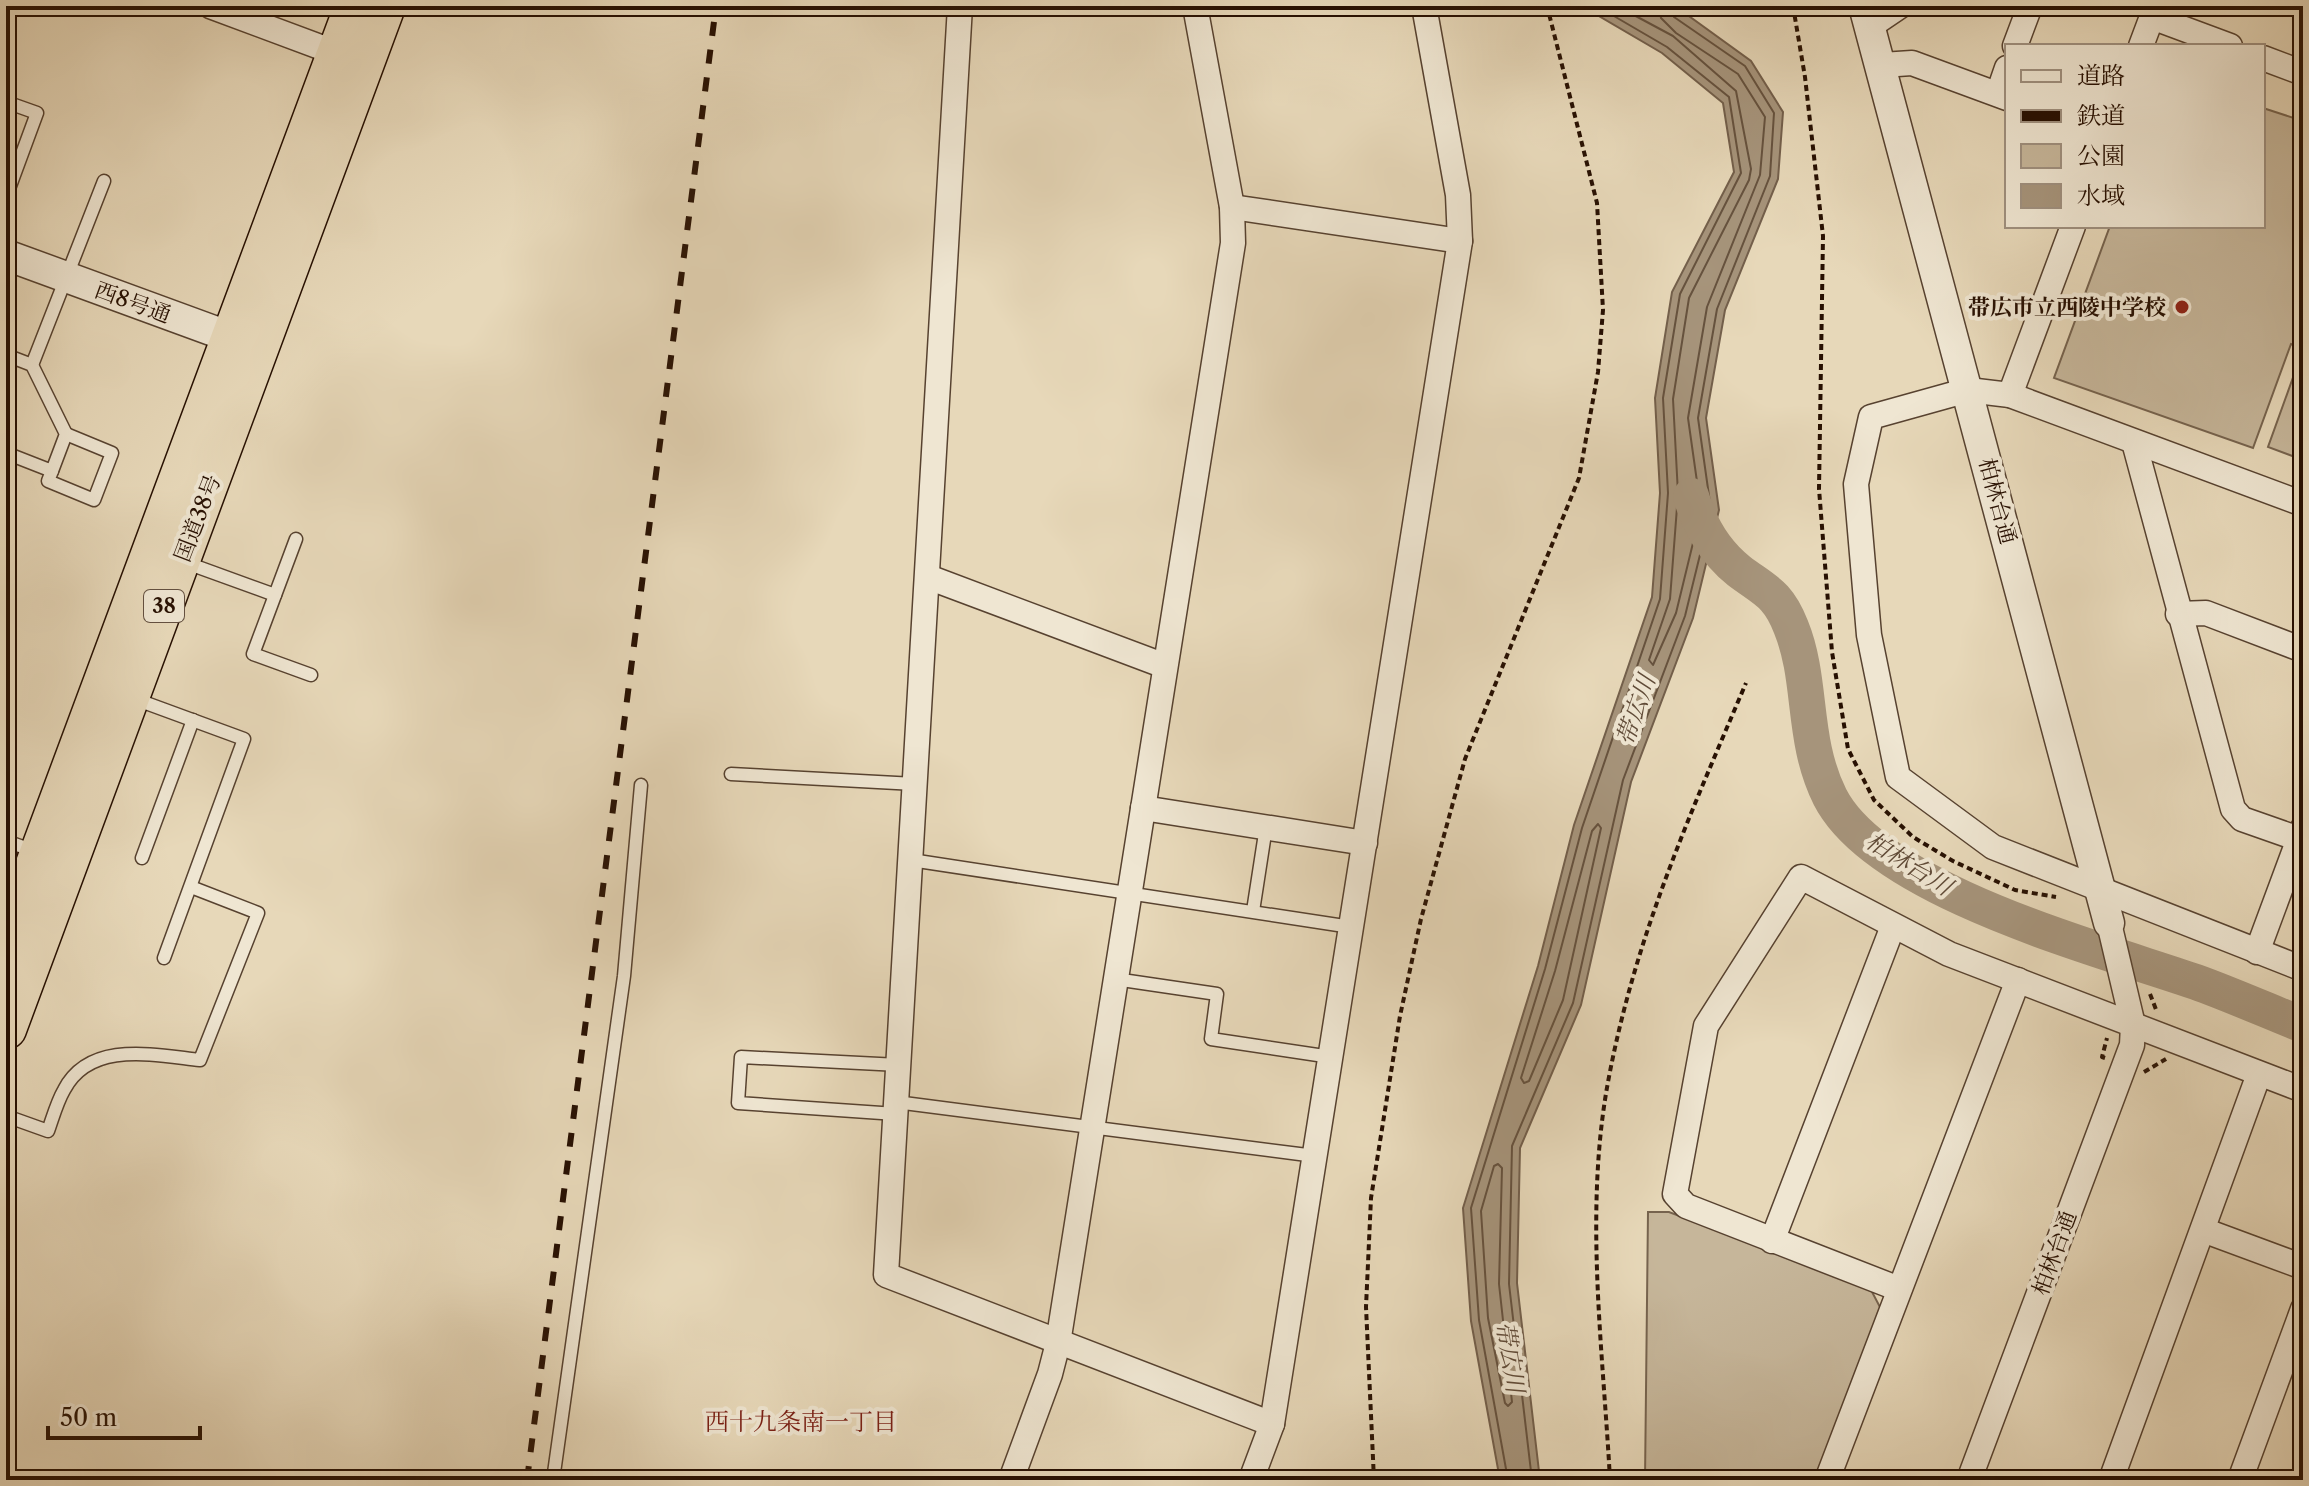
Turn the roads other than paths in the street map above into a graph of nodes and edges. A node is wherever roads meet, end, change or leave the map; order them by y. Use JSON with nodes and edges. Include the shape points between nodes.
{"nodes":[{"id":1,"x":210,"y":6,"type":"edge"},
{"id":2,"x":355,"y":6,"type":"edge"},
{"id":3,"x":385,"y":6,"type":"edge"},
{"id":4,"x":960,"y":6,"type":"edge"},
{"id":5,"x":1195,"y":6,"type":"edge"},
{"id":6,"x":1424,"y":6,"type":"edge"},
{"id":7,"x":1900,"y":6,"type":"edge"},
{"id":8,"x":2030,"y":6,"type":"edge"},
{"id":9,"x":2154,"y":11,"type":"edge"},
{"id":10,"x":1867,"y":16,"type":"edge"},
{"id":11,"x":2016,"y":44,"type":"edge"},
{"id":12,"x":2142,"y":44,"type":"edge"},
{"id":13,"x":2226,"y":44,"type":"edge"},
{"id":14,"x":351,"y":59,"type":"junction"},
{"id":15,"x":2265,"y":59,"type":"edge"},
{"id":16,"x":1882,"y":65,"type":"junction"},
{"id":17,"x":2303,"y":73,"type":"edge"},
{"id":18,"x":2002,"y":96,"type":"edge"},
{"id":19,"x":6,"y":102,"type":"edge"},
{"id":20,"x":104,"y":181,"type":"dead end"},
{"id":21,"x":6,"y":197,"type":"edge"},
{"id":22,"x":1232,"y":207,"type":"junction"},
{"id":23,"x":2072,"y":228,"type":"edge"},
{"id":24,"x":1460,"y":241,"type":"junction"},
{"id":25,"x":6,"y":255,"type":"edge"},
{"id":26,"x":67,"y":277,"type":"junction"},
{"id":27,"x":246,"y":343,"type":"junction"},
{"id":28,"x":6,"y":355,"type":"edge"},
{"id":29,"x":32,"y":365,"type":"junction"},
{"id":30,"x":1968,"y":390,"type":"junction"},
{"id":31,"x":2010,"y":395,"type":"junction"},
{"id":32,"x":66,"y":434,"type":"junction"},
{"id":33,"x":2134,"y":442,"type":"junction"},
{"id":34,"x":6,"y":453,"type":"edge"},
{"id":35,"x":52,"y":471,"type":"junction"},
{"id":36,"x":2303,"y":504,"type":"edge"},
{"id":37,"x":296,"y":539,"type":"dead end"},
{"id":38,"x":181,"y":560,"type":"junction"},
{"id":39,"x":928,"y":577,"type":"junction"},
{"id":40,"x":275,"y":595,"type":"junction"},
{"id":41,"x":2178,"y":614,"type":"junction"},
{"id":42,"x":2303,"y":650,"type":"edge"},
{"id":43,"x":1165,"y":666,"type":"junction"},
{"id":44,"x":311,"y":675,"type":"dead end"},
{"id":45,"x":130,"y":697,"type":"junction"},
{"id":46,"x":193,"y":720,"type":"junction"},
{"id":47,"x":731,"y":774,"type":"dead end"},
{"id":48,"x":915,"y":784,"type":"junction"},
{"id":49,"x":641,"y":785,"type":"dead end"},
{"id":50,"x":1143,"y":808,"type":"junction"},
{"id":51,"x":1266,"y":827,"type":"junction"},
{"id":52,"x":2301,"y":833,"type":"edge"},
{"id":53,"x":1365,"y":843,"type":"junction"},
{"id":54,"x":38,"y":853,"type":"edge"},
{"id":55,"x":142,"y":858,"type":"dead end"},
{"id":56,"x":911,"y":860,"type":"junction"},
{"id":57,"x":191,"y":887,"type":"junction"},
{"id":58,"x":2101,"y":890,"type":"junction"},
{"id":59,"x":1129,"y":895,"type":"junction"},
{"id":60,"x":1253,"y":911,"type":"junction"},
{"id":61,"x":2109,"y":923,"type":"joint"},
{"id":62,"x":1893,"y":926,"type":"junction"},
{"id":63,"x":1351,"y":927,"type":"junction"},
{"id":64,"x":6,"y":945,"type":"edge"},
{"id":65,"x":2257,"y":952,"type":"junction"},
{"id":66,"x":164,"y":958,"type":"dead end"},
{"id":67,"x":2303,"y":969,"type":"edge"},
{"id":68,"x":1115,"y":979,"type":"junction"},
{"id":69,"x":2018,"y":980,"type":"junction"},
{"id":70,"x":2133,"y":1025,"type":"junction"},
{"id":71,"x":6,"y":1029,"type":"edge"},
{"id":72,"x":1331,"y":1057,"type":"junction"},
{"id":73,"x":899,"y":1065,"type":"junction"},
{"id":74,"x":2259,"y":1074,"type":"junction"},
{"id":75,"x":2303,"y":1090,"type":"edge"},
{"id":76,"x":896,"y":1108,"type":"junction"},
{"id":77,"x":6,"y":1116,"type":"edge"},
{"id":78,"x":1092,"y":1127,"type":"junction"},
{"id":79,"x":1315,"y":1156,"type":"junction"},
{"id":80,"x":2203,"y":1230,"type":"junction"},
{"id":81,"x":1772,"y":1241,"type":"junction"},
{"id":82,"x":2303,"y":1267,"type":"edge"},
{"id":83,"x":1899,"y":1289,"type":"junction"},
{"id":84,"x":2303,"y":1309,"type":"edge"},
{"id":85,"x":1058,"y":1343,"type":"junction"},
{"id":86,"x":1272,"y":1424,"type":"junction"},
{"id":87,"x":553,"y":1480,"type":"edge"},
{"id":88,"x":1011,"y":1480,"type":"edge"},
{"id":89,"x":1251,"y":1480,"type":"edge"},
{"id":90,"x":1827,"y":1480,"type":"edge"},
{"id":91,"x":1969,"y":1480,"type":"edge"},
{"id":92,"x":2111,"y":1480,"type":"edge"},
{"id":93,"x":2240,"y":1480,"type":"edge"}],
"edges":[{"from":1,"to":14,"type":"street"},
{"from":2,"to":14,"type":"highway","name":"国道38号","number":"38"},
{"from":3,"to":14,"type":"highway","name":"国道38号","number":"38"},
{"from":4,"to":39,"type":"street"},
{"from":5,"to":22,"type":"street"},
{"from":6,"to":24,"type":"street","via":[[1458,195]]},
{"from":7,"to":10,"type":"street"},
{"from":8,"to":11,"type":"street"},
{"from":9,"to":12,"type":"street"},
{"from":9,"to":13,"type":"street"},
{"from":10,"to":16,"type":"street","name":"柏林台通"},
{"from":14,"to":27,"type":"highway","name":"国道38号","number":"38"},
{"from":15,"to":17,"type":"street"},
{"from":16,"to":18,"type":"street","via":[[1912,63]]},
{"from":16,"to":30,"type":"street","name":"柏林台通"},
{"from":19,"to":21,"type":"lane","via":[[37,113]]},
{"from":20,"to":26,"type":"lane"},
{"from":22,"to":24,"type":"street"},
{"from":22,"to":43,"type":"street","via":[[1233,243]]},
{"from":23,"to":31,"type":"street"},
{"from":24,"to":53,"type":"street"},
{"from":25,"to":26,"type":"street","name":"西8号通"},
{"from":26,"to":27,"type":"street","name":"西8号通"},
{"from":26,"to":29,"type":"lane"},
{"from":27,"to":38,"type":"highway","name":"国道38号","number":"38"},
{"from":27,"to":54,"type":"highway","name":"国道38号","number":"38"},
{"from":28,"to":29,"type":"lane"},
{"from":29,"to":32,"type":"lane"},
{"from":30,"to":31,"type":"street"},
{"from":30,"to":58,"type":"street","name":"柏林台通"},
{"from":30,"to":58,"type":"street","via":[[1871,417],[1856,484],[1869,635],[1898,777],[1993,847]]},
{"from":31,"to":33,"type":"street"},
{"from":32,"to":35,"type":"lane"},
{"from":32,"to":35,"type":"lane","via":[[112,453],[94,500],[48,481]]},
{"from":33,"to":36,"type":"street"},
{"from":33,"to":41,"type":"street"},
{"from":34,"to":35,"type":"lane"},
{"from":37,"to":40,"type":"lane"},
{"from":38,"to":40,"type":"lane"},
{"from":38,"to":45,"type":"highway","name":"国道38号","number":"38"},
{"from":39,"to":43,"type":"street"},
{"from":39,"to":48,"type":"street"},
{"from":40,"to":44,"type":"lane","via":[[253,654]]},
{"from":41,"to":42,"type":"street","via":[[2206,613]]},
{"from":41,"to":52,"type":"street","via":[[2233,809],[2242,819]]},
{"from":43,"to":50,"type":"street"},
{"from":45,"to":46,"type":"lane"},
{"from":45,"to":54,"type":"highway","name":"国道38号","number":"38"},
{"from":46,"to":55,"type":"lane"},
{"from":46,"to":57,"type":"lane","via":[[244,739]]},
{"from":47,"to":48,"type":"lane"},
{"from":48,"to":56,"type":"street"},
{"from":49,"to":87,"type":"lane","via":[[624,976]]},
{"from":50,"to":51,"type":"street"},
{"from":50,"to":59,"type":"street"},
{"from":51,"to":53,"type":"street"},
{"from":51,"to":60,"type":"lane"},
{"from":52,"to":65,"type":"street"},
{"from":53,"to":63,"type":"street"},
{"from":54,"to":64,"type":"highway","name":"国道38号","number":"38"},
{"from":54,"to":71,"type":"highway","name":"国道38号","number":"38"},
{"from":56,"to":59,"type":"lane"},
{"from":56,"to":73,"type":"street"},
{"from":57,"to":66,"type":"lane"},
{"from":57,"to":77,"type":"lane","via":[[258,913],[200,1060],[129,1052],[90,1062],[64,1087],[48,1131]]},
{"from":58,"to":61,"type":"street","name":"柏林台通"},
{"from":58,"to":65,"type":"street"},
{"from":59,"to":60,"type":"lane"},
{"from":59,"to":68,"type":"street"},
{"from":60,"to":63,"type":"lane"},
{"from":61,"to":70,"type":"street","name":"柏林台通"},
{"from":62,"to":69,"type":"street"},
{"from":62,"to":81,"type":"street"},
{"from":62,"to":81,"type":"street","via":[[1801,877],[1706,1026],[1675,1194],[1686,1206]]},
{"from":63,"to":72,"type":"street"},
{"from":65,"to":67,"type":"street"},
{"from":68,"to":72,"type":"lane","via":[[1217,994],[1211,1039]]},
{"from":68,"to":78,"type":"street"},
{"from":69,"to":70,"type":"street"},
{"from":69,"to":83,"type":"street"},
{"from":70,"to":74,"type":"street"},
{"from":70,"to":91,"type":"street","name":"柏林台通","via":[[2132,1045]]},
{"from":72,"to":79,"type":"street"},
{"from":73,"to":76,"type":"street"},
{"from":73,"to":76,"type":"lane","via":[[741,1057],[738,1103]]},
{"from":74,"to":75,"type":"street"},
{"from":74,"to":80,"type":"street"},
{"from":76,"to":78,"type":"lane"},
{"from":76,"to":85,"type":"street","via":[[886,1275]]},
{"from":78,"to":79,"type":"lane"},
{"from":78,"to":85,"type":"street"},
{"from":79,"to":86,"type":"street"},
{"from":80,"to":82,"type":"street"},
{"from":80,"to":92,"type":"street"},
{"from":81,"to":83,"type":"street"},
{"from":83,"to":90,"type":"street"},
{"from":84,"to":93,"type":"street"},
{"from":85,"to":86,"type":"street"},
{"from":85,"to":88,"type":"street"},
{"from":86,"to":89,"type":"street"}]}
